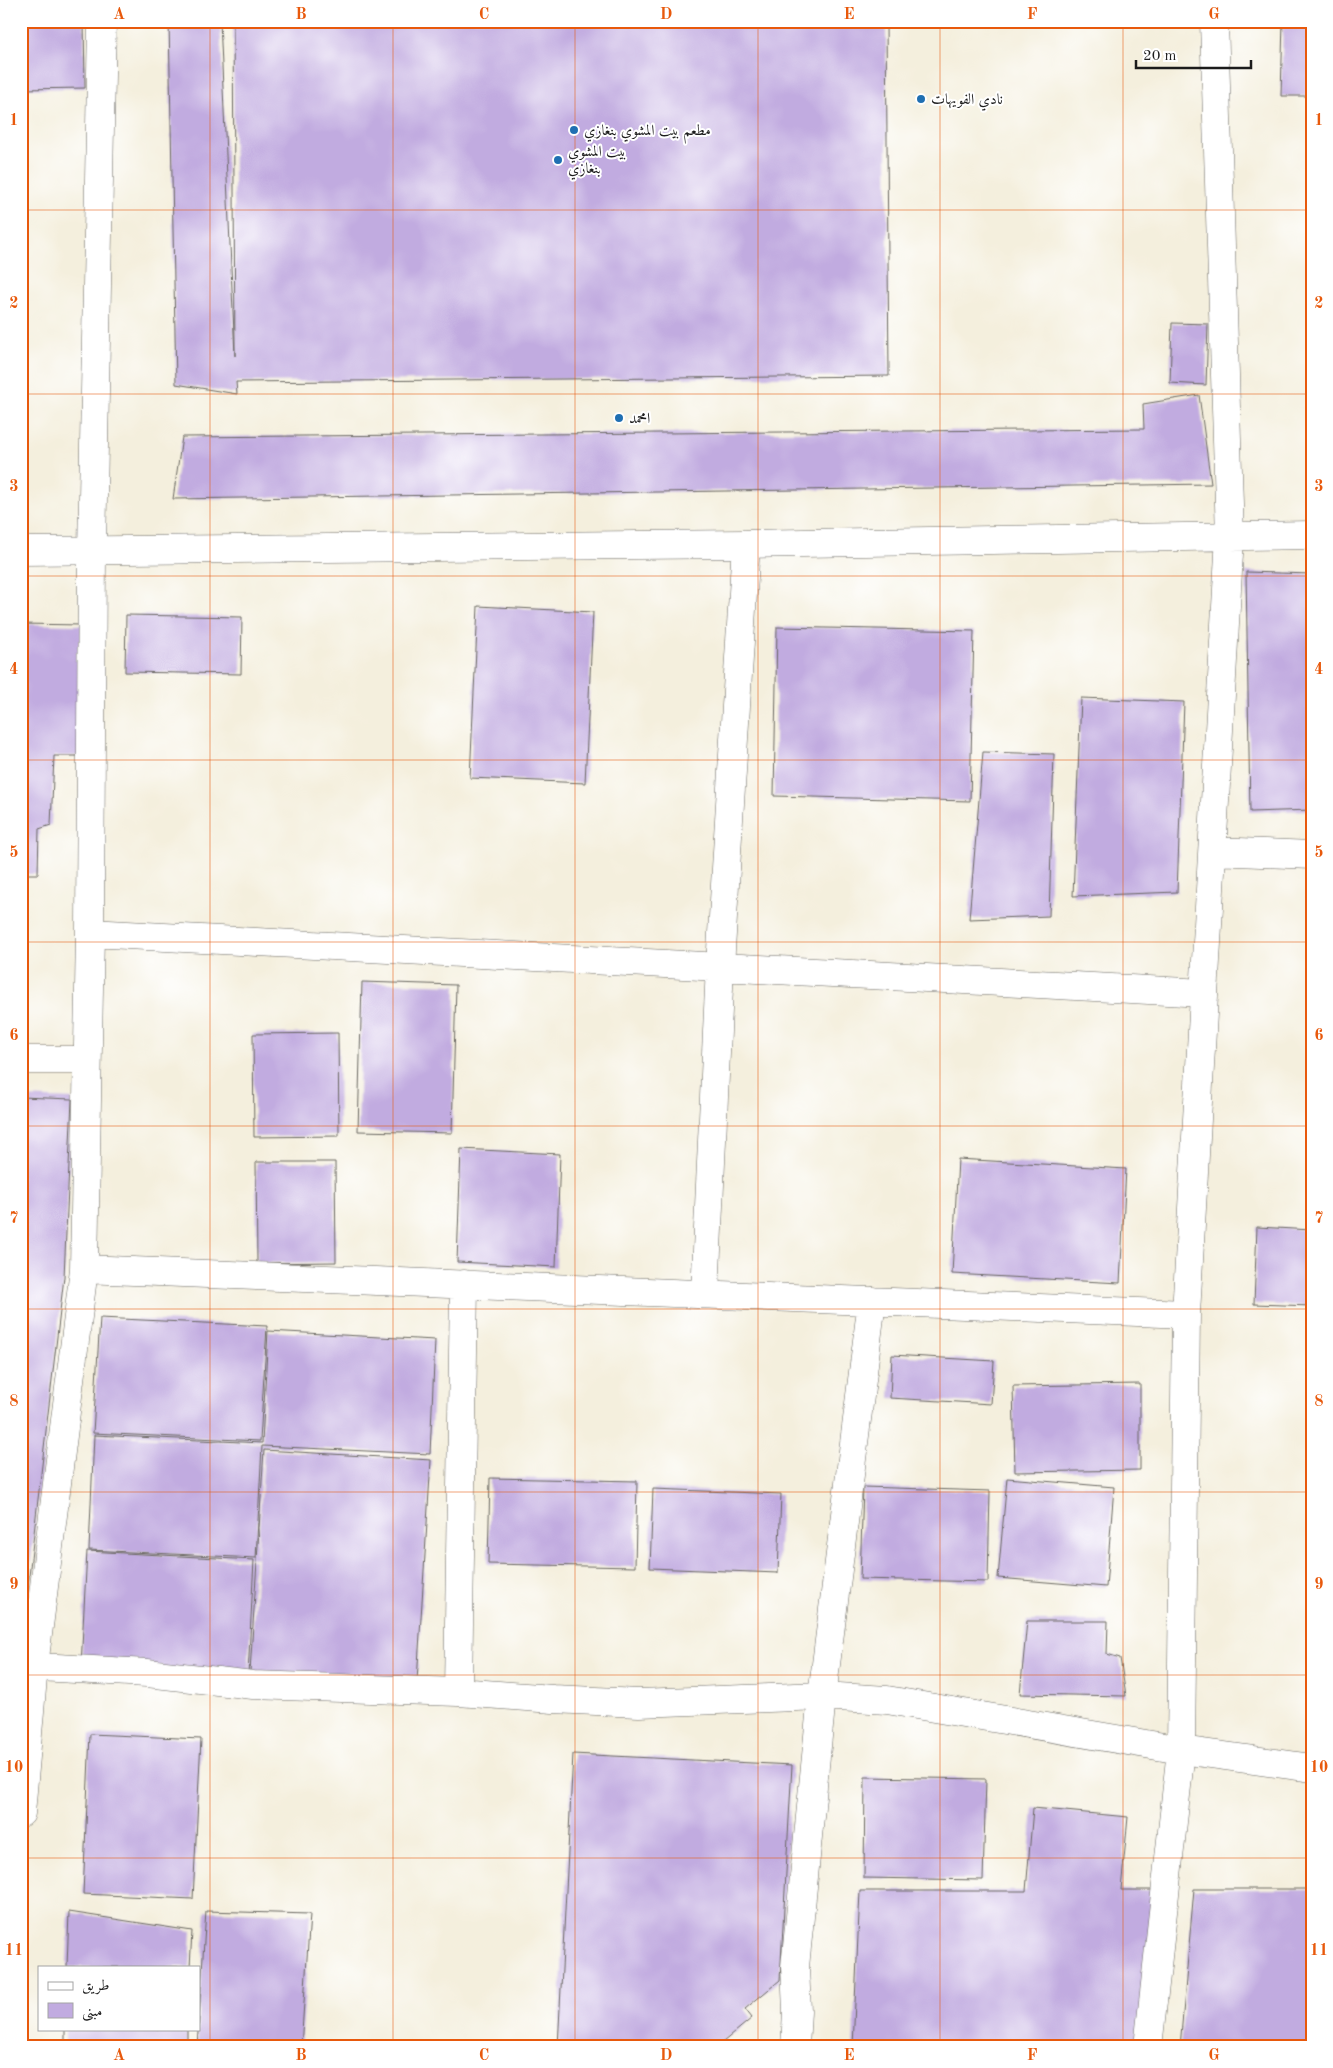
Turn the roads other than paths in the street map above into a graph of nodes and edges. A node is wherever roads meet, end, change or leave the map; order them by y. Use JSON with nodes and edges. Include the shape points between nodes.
{"nodes":[{"id":1,"x":102,"y":21,"type":"edge"},
{"id":2,"x":1214,"y":21,"type":"edge"},
{"id":3,"x":1312,"y":535,"type":"edge"},
{"id":4,"x":1230,"y":536,"type":"junction"},
{"id":5,"x":746,"y":544,"type":"junction"},
{"id":6,"x":21,"y":551,"type":"edge"},
{"id":7,"x":92,"y":551,"type":"junction"},
{"id":8,"x":1213,"y":851,"type":"junction"},
{"id":9,"x":1312,"y":855,"type":"edge"},
{"id":10,"x":90,"y":933,"type":"junction"},
{"id":11,"x":720,"y":966,"type":"junction"},
{"id":12,"x":1204,"y":993,"type":"junction"},
{"id":13,"x":21,"y":1060,"type":"edge"},
{"id":14,"x":88,"y":1060,"type":"junction"},
{"id":15,"x":84,"y":1269,"type":"junction"},
{"id":16,"x":464,"y":1284,"type":"junction"},
{"id":17,"x":704,"y":1294,"type":"junction"},
{"id":18,"x":872,"y":1301,"type":"junction"},
{"id":19,"x":1186,"y":1314,"type":"junction"},
{"id":20,"x":27,"y":1666,"type":"edge"},
{"id":21,"x":458,"y":1692,"type":"junction"},
{"id":22,"x":822,"y":1696,"type":"junction"},
{"id":23,"x":1181,"y":1750,"type":"junction"},
{"id":24,"x":1312,"y":1768,"type":"edge"},
{"id":25,"x":21,"y":1812,"type":"edge"},
{"id":26,"x":795,"y":2047,"type":"edge"},
{"id":27,"x":1148,"y":2047,"type":"edge"}],
"edges":[{"from":1,"to":7,"type":"street"},
{"from":2,"to":4,"type":"street"},
{"from":3,"to":4,"type":"street"},
{"from":4,"to":5,"type":"street"},
{"from":4,"to":8,"type":"street"},
{"from":5,"to":7,"type":"street"},
{"from":5,"to":11,"type":"street"},
{"from":6,"to":7,"type":"street"},
{"from":7,"to":10,"type":"street"},
{"from":8,"to":9,"type":"street"},
{"from":8,"to":12,"type":"street"},
{"from":10,"to":11,"type":"street"},
{"from":10,"to":14,"type":"street"},
{"from":11,"to":12,"type":"street"},
{"from":11,"to":17,"type":"street"},
{"from":12,"to":19,"type":"street"},
{"from":13,"to":14,"type":"street"},
{"from":14,"to":15,"type":"street"},
{"from":15,"to":16,"type":"street"},
{"from":15,"to":20,"type":"street"},
{"from":16,"to":17,"type":"street"},
{"from":16,"to":21,"type":"street"},
{"from":17,"to":18,"type":"street"},
{"from":18,"to":19,"type":"street"},
{"from":18,"to":22,"type":"street"},
{"from":19,"to":23,"type":"street"},
{"from":20,"to":21,"type":"street","via":[[147,1673],[253,1685]]},
{"from":20,"to":25,"type":"street"},
{"from":21,"to":22,"type":"street","via":[[640,1703]]},
{"from":22,"to":23,"type":"street","via":[[887,1700]]},
{"from":22,"to":26,"type":"street","via":[[795,1967]]},
{"from":23,"to":24,"type":"street"},
{"from":23,"to":27,"type":"street"}]}
